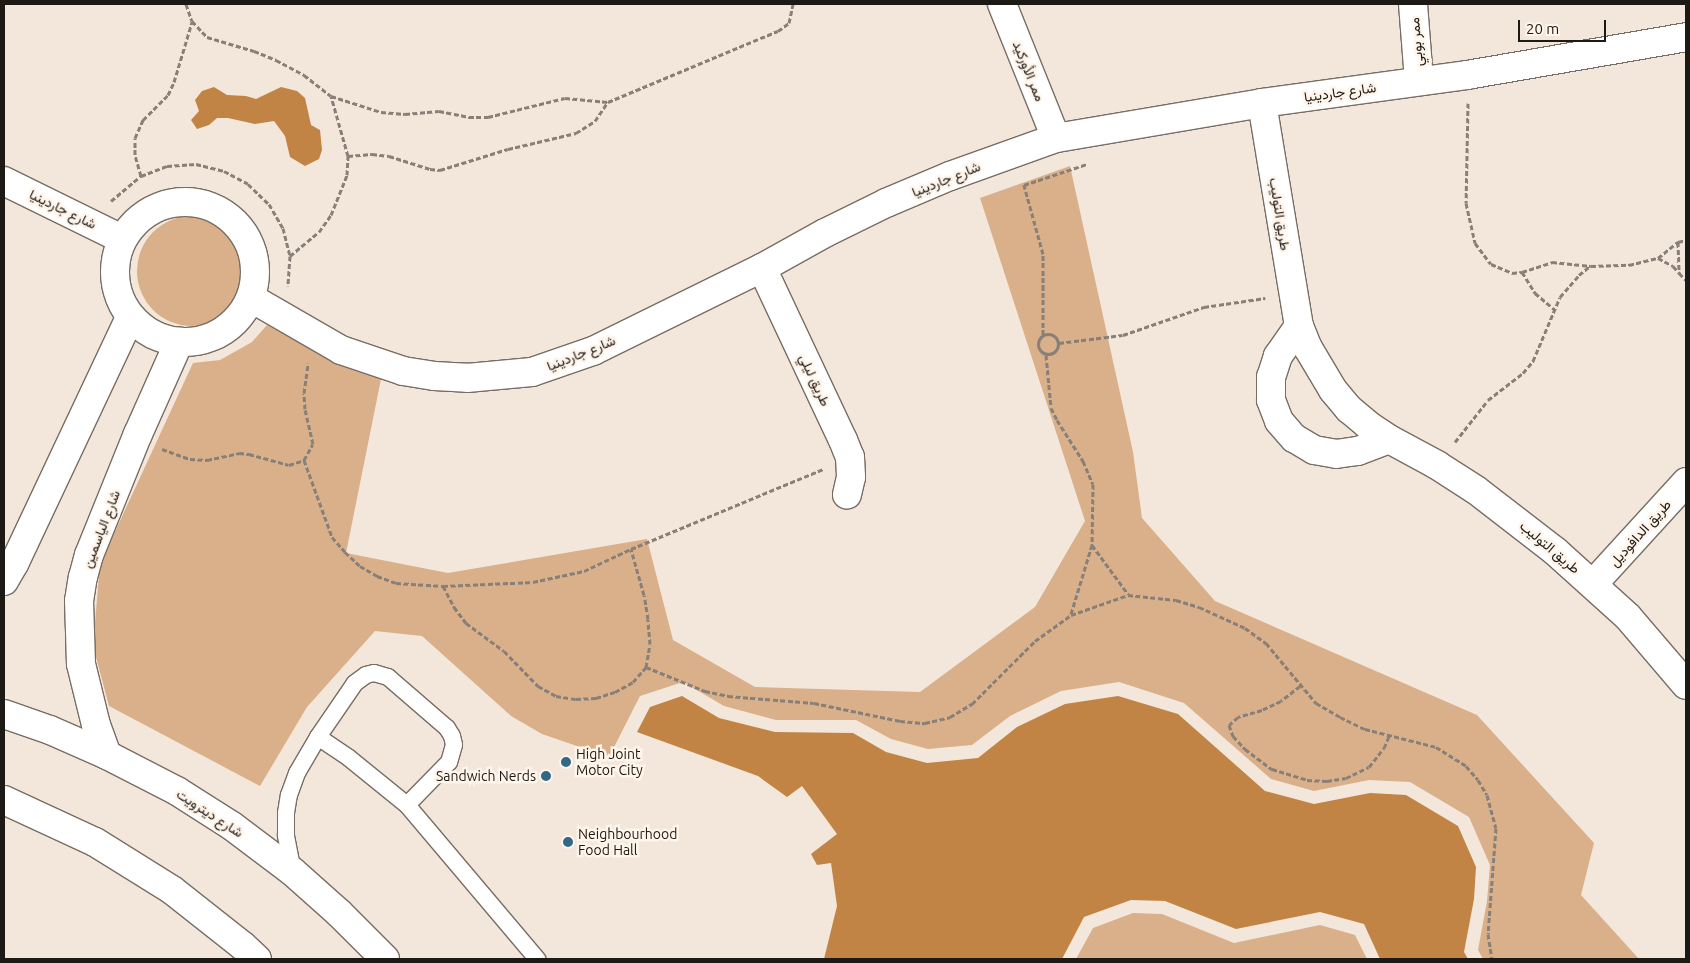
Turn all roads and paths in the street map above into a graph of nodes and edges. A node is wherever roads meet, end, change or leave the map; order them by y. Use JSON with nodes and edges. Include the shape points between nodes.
{"nodes":[{"id":1,"x":186,"y":4,"type":"edge"},
{"id":2,"x":793,"y":4,"type":"edge"},
{"id":3,"x":1002,"y":4,"type":"edge"},
{"id":4,"x":1413,"y":4,"type":"edge"},
{"id":5,"x":192,"y":22,"type":"junction"},
{"id":6,"x":1686,"y":37,"type":"edge"},
{"id":7,"x":1467,"y":75,"type":"junction"},
{"id":8,"x":1420,"y":81,"type":"junction"},
{"id":9,"x":331,"y":96,"type":"junction"},
{"id":10,"x":608,"y":102,"type":"junction"},
{"id":11,"x":1262,"y":103,"type":"junction"},
{"id":12,"x":1090,"y":132,"type":"junction"},
{"id":13,"x":1056,"y":138,"type":"junction"},
{"id":14,"x":348,"y":156,"type":"junction"},
{"id":15,"x":141,"y":176,"type":"junction"},
{"id":16,"x":4,"y":181,"type":"edge"},
{"id":17,"x":95,"y":224,"type":"junction"},
{"id":18,"x":122,"y":239,"type":"junction"},
{"id":19,"x":1686,"y":240,"type":"edge"},
{"id":20,"x":1678,"y":242,"type":"junction"},
{"id":21,"x":290,"y":256,"type":"junction"},
{"id":22,"x":1658,"y":258,"type":"junction"},
{"id":23,"x":1591,"y":266,"type":"junction"},
{"id":24,"x":762,"y":268,"type":"junction"},
{"id":25,"x":1522,"y":272,"type":"junction"},
{"id":26,"x":1679,"y":273,"type":"junction"},
{"id":27,"x":1686,"y":280,"type":"edge"},
{"id":28,"x":1293,"y":294,"type":"junction"},
{"id":29,"x":251,"y":298,"type":"junction"},
{"id":30,"x":1554,"y":309,"type":"junction"},
{"id":31,"x":278,"y":314,"type":"junction"},
{"id":32,"x":130,"y":317,"type":"junction"},
{"id":33,"x":1299,"y":326,"type":"junction"},
{"id":34,"x":313,"y":334,"type":"junction"},
{"id":35,"x":1043,"y":335,"type":"junction"},
{"id":36,"x":179,"y":342,"type":"junction"},
{"id":37,"x":1059,"y":343,"type":"junction"},
{"id":38,"x":1046,"y":355,"type":"junction"},
{"id":39,"x":138,"y":434,"type":"junction"},
{"id":40,"x":1389,"y":439,"type":"junction"},
{"id":41,"x":850,"y":457,"type":"junction"},
{"id":42,"x":304,"y":460,"type":"junction"},
{"id":43,"x":1438,"y":465,"type":"junction"},
{"id":44,"x":1686,"y":482,"type":"edge"},
{"id":45,"x":847,"y":495,"type":"dead end"},
{"id":46,"x":1092,"y":545,"type":"junction"},
{"id":47,"x":631,"y":549,"type":"junction"},
{"id":48,"x":4,"y":581,"type":"edge"},
{"id":49,"x":1593,"y":584,"type":"junction"},
{"id":50,"x":443,"y":586,"type":"junction"},
{"id":51,"x":1128,"y":594,"type":"junction"},
{"id":52,"x":1071,"y":615,"type":"junction"},
{"id":53,"x":646,"y":667,"type":"junction"},
{"id":54,"x":1686,"y":685,"type":"edge"},
{"id":55,"x":1300,"y":686,"type":"junction"},
{"id":56,"x":4,"y":714,"type":"edge"},
{"id":57,"x":1389,"y":736,"type":"junction"},
{"id":58,"x":318,"y":737,"type":"junction"},
{"id":59,"x":108,"y":755,"type":"junction"},
{"id":60,"x":4,"y":800,"type":"edge"},
{"id":61,"x":407,"y":805,"type":"junction"},
{"id":62,"x":293,"y":872,"type":"junction"},
{"id":63,"x":256,"y":959,"type":"edge"},
{"id":64,"x":385,"y":959,"type":"edge"},
{"id":65,"x":537,"y":959,"type":"edge"},
{"id":66,"x":1492,"y":959,"type":"edge"}],
"edges":[{"from":1,"to":5,"type":"path"},
{"from":2,"to":10,"type":"path","via":[[788,23],[778,31]]},
{"from":3,"to":13,"type":"street","name":"ممر الأوركيد"},
{"from":4,"to":8,"type":"street","name":"ممر بوبي"},
{"from":5,"to":9,"type":"path","via":[[207,37],[254,50],[276,60],[304,75]]},
{"from":5,"to":15,"type":"path","via":[[171,89],[143,120],[136,138],[135,155]]},
{"from":6,"to":7,"type":"street","name":"شارع جاردينيا"},
{"from":7,"to":8,"type":"street","name":"شارع جاردينيا"},
{"from":7,"to":25,"type":"path","via":[[1469,148],[1465,186],[1471,231],[1478,249],[1491,264],[1512,273]]},
{"from":8,"to":11,"type":"street","name":"شارع جاردينيا"},
{"from":9,"to":10,"type":"path","via":[[381,112],[439,111],[469,117],[508,114],[565,98]]},
{"from":9,"to":14,"type":"path"},
{"from":10,"to":14,"type":"path","via":[[595,121],[576,133],[440,170],[389,156]]},
{"from":11,"to":12,"type":"street","name":"شارع جاردينيا"},
{"from":11,"to":28,"type":"street","name":"طريق التوليب"},
{"from":12,"to":13,"type":"street","name":"شارع جاردينيا"},
{"from":12,"to":35,"type":"path","via":[[1097,161],[1024,185],[1043,254]]},
{"from":13,"to":24,"type":"street","name":"شارع جاردينيا","via":[[959,172],[886,203]]},
{"from":14,"to":21,"type":"path","via":[[347,175],[331,215],[319,232]]},
{"from":15,"to":17,"type":"path","via":[[114,196]]},
{"from":15,"to":21,"type":"path","via":[[167,166],[196,164],[224,170],[248,184],[269,204],[283,228]]},
{"from":16,"to":17,"type":"street","name":"شارع جاردينيا"},
{"from":17,"to":18,"type":"street","name":"شارع جاردينيا"},
{"from":18,"to":29,"type":"street","via":[[137,220],[156,207],[180,201],[203,204],[225,214],[242,230],[253,251],[256,275]]},
{"from":18,"to":32,"type":"street","via":[[114,279]]},
{"from":19,"to":20,"type":"path"},
{"from":20,"to":22,"type":"path"},
{"from":20,"to":26,"type":"path"},
{"from":21,"to":31,"type":"path","via":[[288,289]]},
{"from":22,"to":23,"type":"path","via":[[1629,265]]},
{"from":22,"to":26,"type":"path"},
{"from":23,"to":25,"type":"path","via":[[1552,262]]},
{"from":23,"to":30,"type":"path","via":[[1569,285]]},
{"from":24,"to":34,"type":"street","name":"شارع جاردينيا","via":[[593,351],[532,372],[499,376],[434,376],[402,371],[349,353]]},
{"from":24,"to":41,"type":"street","name":"طريق ليلي"},
{"from":25,"to":30,"type":"path","via":[[1535,293]]},
{"from":26,"to":27,"type":"path"},
{"from":28,"to":33,"type":"street","name":"طريق التوليب"},
{"from":28,"to":37,"type":"path","via":[[1204,307],[1123,335]]},
{"from":29,"to":31,"type":"street","name":"شارع جاردينيا"},
{"from":29,"to":36,"type":"street","via":[[240,317],[222,332],[201,341]]},
{"from":30,"to":43,"type":"path","via":[[1524,373],[1488,400]]},
{"from":31,"to":34,"type":"street","name":"شارع جاردينيا"},
{"from":32,"to":36,"type":"street","via":[[144,330]]},
{"from":32,"to":48,"type":"street"},
{"from":33,"to":40,"type":"street","name":"طريق التوليب","via":[[1333,390],[1350,409]]},
{"from":33,"to":40,"type":"street","via":[[1278,356],[1271,377],[1271,400],[1279,421],[1294,438],[1307,446],[1336,454],[1358,451]]},
{"from":34,"to":42,"type":"path","via":[[304,409],[313,444]]},
{"from":35,"to":37,"type":"path","via":[[1056,337]]},
{"from":35,"to":38,"type":"path","via":[[1037,346]]},
{"from":36,"to":39,"type":"street","name":"شارع الياسمين"},
{"from":37,"to":38,"type":"path","via":[[1053,354]]},
{"from":38,"to":46,"type":"path","via":[[1051,408],[1083,460],[1093,484]]},
{"from":39,"to":42,"type":"path","via":[[174,455],[190,459],[207,460],[239,453],[290,465]]},
{"from":39,"to":59,"type":"street","name":"شارع الياسمين","via":[[89,555],[79,601],[81,664],[94,718]]},
{"from":40,"to":43,"type":"street","name":"طريق التوليب"},
{"from":41,"to":45,"type":"street","name":"طريق ليلي","via":[[851,477]]},
{"from":41,"to":47,"type":"path","via":[[783,488]]},
{"from":42,"to":50,"type":"path","via":[[332,537],[360,566],[386,579],[417,586]]},
{"from":43,"to":49,"type":"street","name":"طريق التوليب","via":[[1516,519]]},
{"from":44,"to":49,"type":"street","name":"طريق الدافوديل"},
{"from":46,"to":51,"type":"path"},
{"from":46,"to":52,"type":"path"},
{"from":47,"to":50,"type":"path","via":[[600,565],[559,578]]},
{"from":47,"to":53,"type":"path","via":[[648,619],[650,644]]},
{"from":49,"to":54,"type":"street","name":"طريق التوليب","via":[[1628,617]]},
{"from":50,"to":53,"type":"path","via":[[466,623],[504,652],[538,686],[556,696],[596,698],[615,692],[633,682]]},
{"from":51,"to":52,"type":"path"},
{"from":51,"to":55,"type":"path","via":[[1176,600],[1238,624],[1266,643]]},
{"from":52,"to":53,"type":"path","via":[[1035,641],[972,704],[950,717],[925,723],[814,703],[728,696],[705,691]]},
{"from":55,"to":57,"type":"path","via":[[1316,703],[1340,717]]},
{"from":55,"to":57,"type":"path","via":[[1281,701],[1238,718],[1229,725],[1232,736],[1245,750],[1272,769],[1307,780],[1346,778],[1369,767]]},
{"from":56,"to":59,"type":"street","name":"شارع ديترويت"},
{"from":57,"to":66,"type":"path","via":[[1419,741],[1452,755],[1466,766],[1487,795],[1496,828],[1488,934]]},
{"from":58,"to":61,"type":"lane"},
{"from":58,"to":61,"type":"lane","via":[[360,678],[374,673],[388,677],[447,728],[454,745],[449,762]]},
{"from":58,"to":62,"type":"lane","via":[[297,773],[289,795],[286,835]]},
{"from":59,"to":62,"type":"street","name":"شارع ديترويت","via":[[193,801]]},
{"from":60,"to":63,"type":"street","via":[[95,842],[172,890]]},
{"from":61,"to":65,"type":"lane"},
{"from":62,"to":64,"type":"street","name":"شارع ديترويت"}]}
